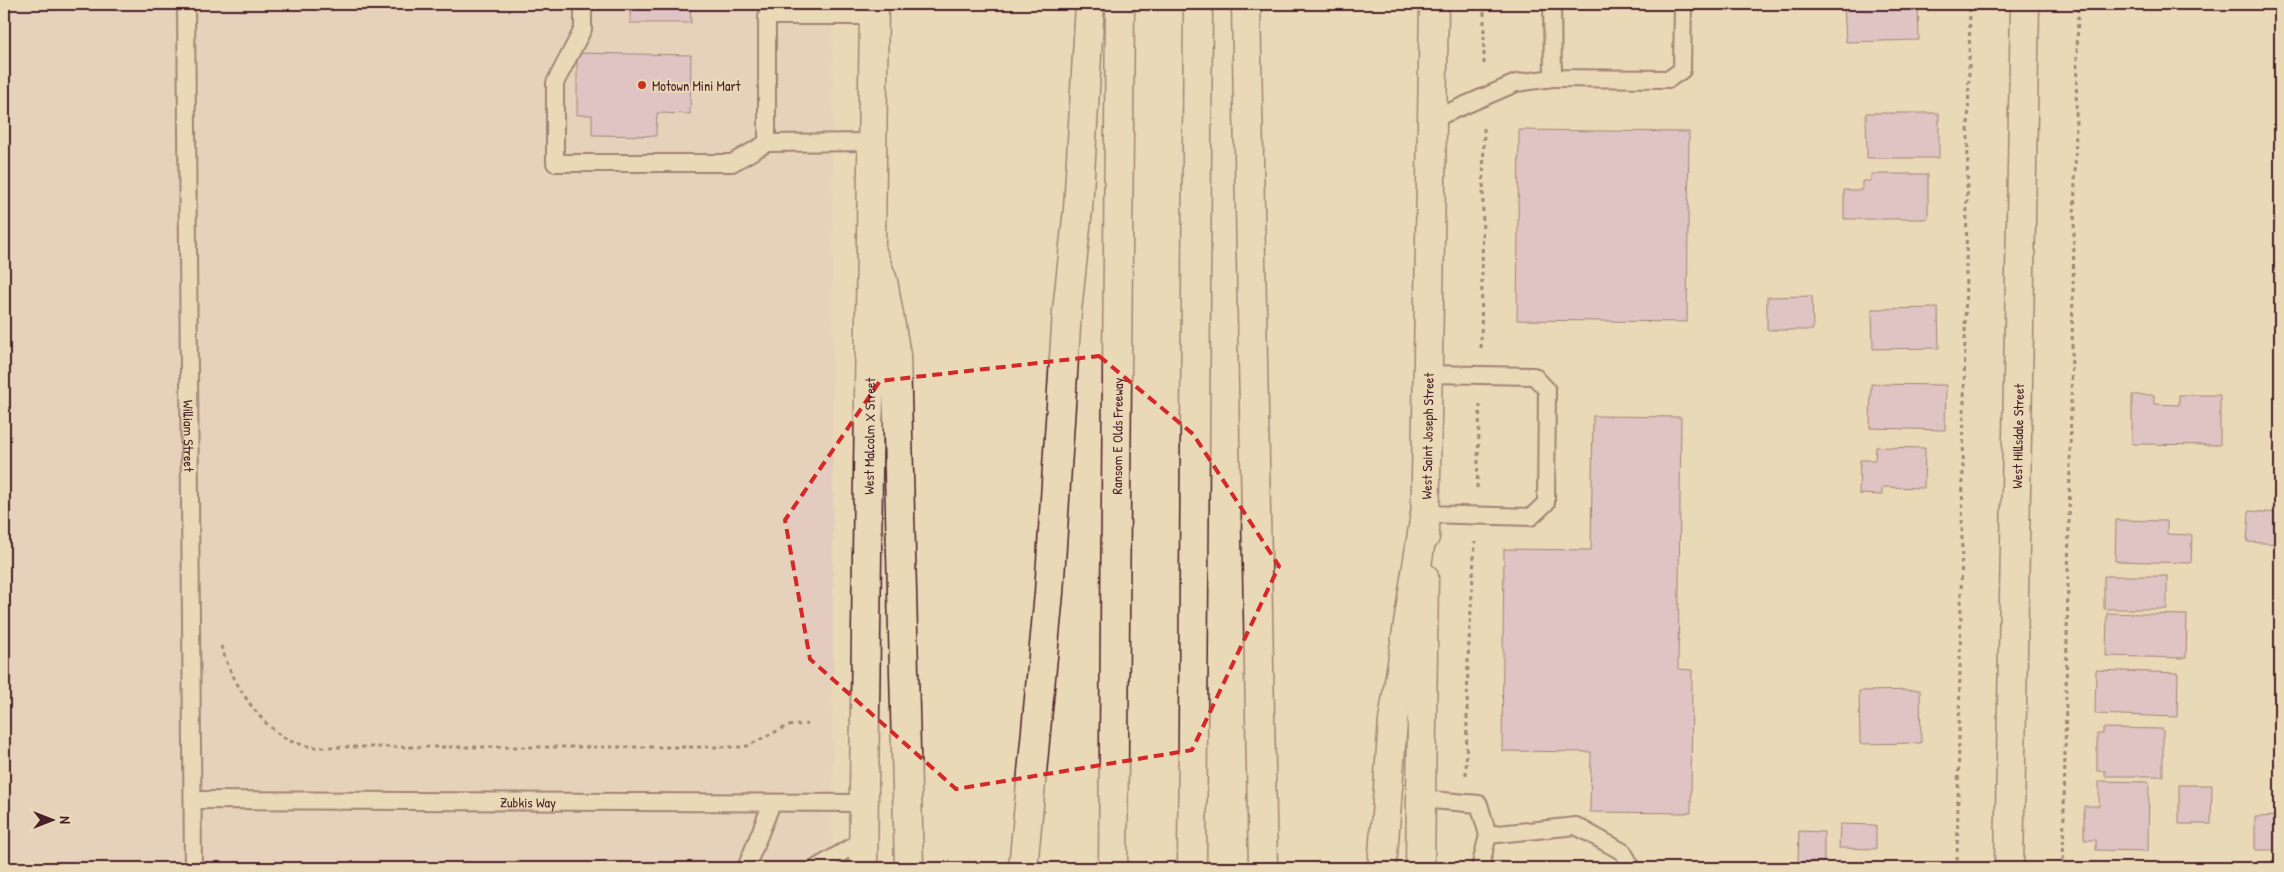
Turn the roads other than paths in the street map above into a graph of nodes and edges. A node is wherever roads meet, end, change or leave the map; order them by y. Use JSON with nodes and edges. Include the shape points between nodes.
{"nodes":[{"id":1,"x":186,"y":4,"type":"edge"},
{"id":2,"x":583,"y":4,"type":"edge"},
{"id":3,"x":1090,"y":4,"type":"edge"},
{"id":4,"x":1120,"y":4,"type":"edge"},
{"id":5,"x":1198,"y":4,"type":"edge"},
{"id":6,"x":1246,"y":4,"type":"edge"},
{"id":7,"x":1434,"y":4,"type":"edge"},
{"id":8,"x":1552,"y":4,"type":"edge"},
{"id":9,"x":1683,"y":4,"type":"edge"},
{"id":10,"x":2025,"y":4,"type":"edge"},
{"id":11,"x":874,"y":10,"type":"edge"},
{"id":12,"x":1553,"y":78,"type":"junction"},
{"id":13,"x":1433,"y":118,"type":"junction"},
{"id":14,"x":874,"y":142,"type":"junction"},
{"id":15,"x":767,"y":143,"type":"junction"},
{"id":16,"x":872,"y":252,"type":"junction"},
{"id":17,"x":1428,"y":374,"type":"junction"},
{"id":18,"x":1425,"y":514,"type":"junction"},
{"id":19,"x":1420,"y":799,"type":"junction"},
{"id":20,"x":193,"y":800,"type":"junction"},
{"id":21,"x":772,"y":803,"type":"junction"},
{"id":22,"x":863,"y":803,"type":"junction"},
{"id":23,"x":1488,"y":835,"type":"junction"},
{"id":24,"x":864,"y":840,"type":"junction"},
{"id":25,"x":193,"y":868,"type":"edge"},
{"id":26,"x":746,"y":868,"type":"edge"},
{"id":27,"x":816,"y":868,"type":"edge"},
{"id":28,"x":863,"y":868,"type":"edge"},
{"id":29,"x":909,"y":868,"type":"edge"},
{"id":30,"x":1023,"y":868,"type":"edge"},
{"id":31,"x":1113,"y":868,"type":"edge"},
{"id":32,"x":1192,"y":868,"type":"edge"},
{"id":33,"x":1263,"y":868,"type":"edge"},
{"id":34,"x":1382,"y":868,"type":"edge"},
{"id":35,"x":1420,"y":868,"type":"edge"},
{"id":36,"x":1480,"y":868,"type":"edge"},
{"id":37,"x":1632,"y":868,"type":"edge"},
{"id":38,"x":2009,"y":868,"type":"edge"}],
"edges":[{"from":1,"to":20,"type":"lane","name":"William Street"},
{"from":2,"to":15,"type":"lane","via":[[583,29],[555,83],[555,162],[732,164]]},
{"from":3,"to":30,"type":"main road","via":[[1051,574]]},
{"from":4,"to":31,"type":"main road","name":"Ransom E Olds Freeway"},
{"from":5,"to":32,"type":"main road"},
{"from":6,"to":33,"type":"main road"},
{"from":7,"to":13,"type":"main road","name":"West Saint Joseph Street"},
{"from":8,"to":12,"type":"lane"},
{"from":9,"to":12,"type":"lane","via":[[1682,70],[1669,79]]},
{"from":10,"to":38,"type":"main road","name":"West Hillsdale Street"},
{"from":11,"to":14,"type":"main road","name":"West Malcolm X Street"},
{"from":11,"to":15,"type":"lane","via":[[767,16]]},
{"from":12,"to":13,"type":"lane","via":[[1516,83]]},
{"from":13,"to":17,"type":"main road","name":"West Saint Joseph Street"},
{"from":14,"to":15,"type":"lane"},
{"from":14,"to":16,"type":"main road","name":"West Malcolm X Street"},
{"from":16,"to":22,"type":"main road","name":"West Malcolm X Street"},
{"from":16,"to":29,"type":"main road","via":[[882,281],[896,355]]},
{"from":17,"to":18,"type":"main road","name":"West Saint Joseph Street"},
{"from":17,"to":18,"type":"lane","via":[[1534,376],[1546,390],[1546,503],[1530,517]]},
{"from":18,"to":19,"type":"main road","name":"West Saint Joseph Street"},
{"from":18,"to":34,"type":"main road","via":[[1393,721]]},
{"from":19,"to":23,"type":"lane","via":[[1480,804]]},
{"from":19,"to":35,"type":"main road","name":"West Saint Joseph Street"},
{"from":20,"to":21,"type":"lane","name":"Zubkis Way"},
{"from":20,"to":25,"type":"lane","name":"William Street"},
{"from":21,"to":22,"type":"lane","name":"Zubkis Way"},
{"from":21,"to":26,"type":"lane"},
{"from":22,"to":24,"type":"main road","name":"West Malcolm X Street"},
{"from":23,"to":36,"type":"lane"},
{"from":23,"to":37,"type":"lane","via":[[1576,826],[1624,852]]},
{"from":24,"to":27,"type":"lane"},
{"from":24,"to":28,"type":"main road","name":"West Malcolm X Street"}]}
